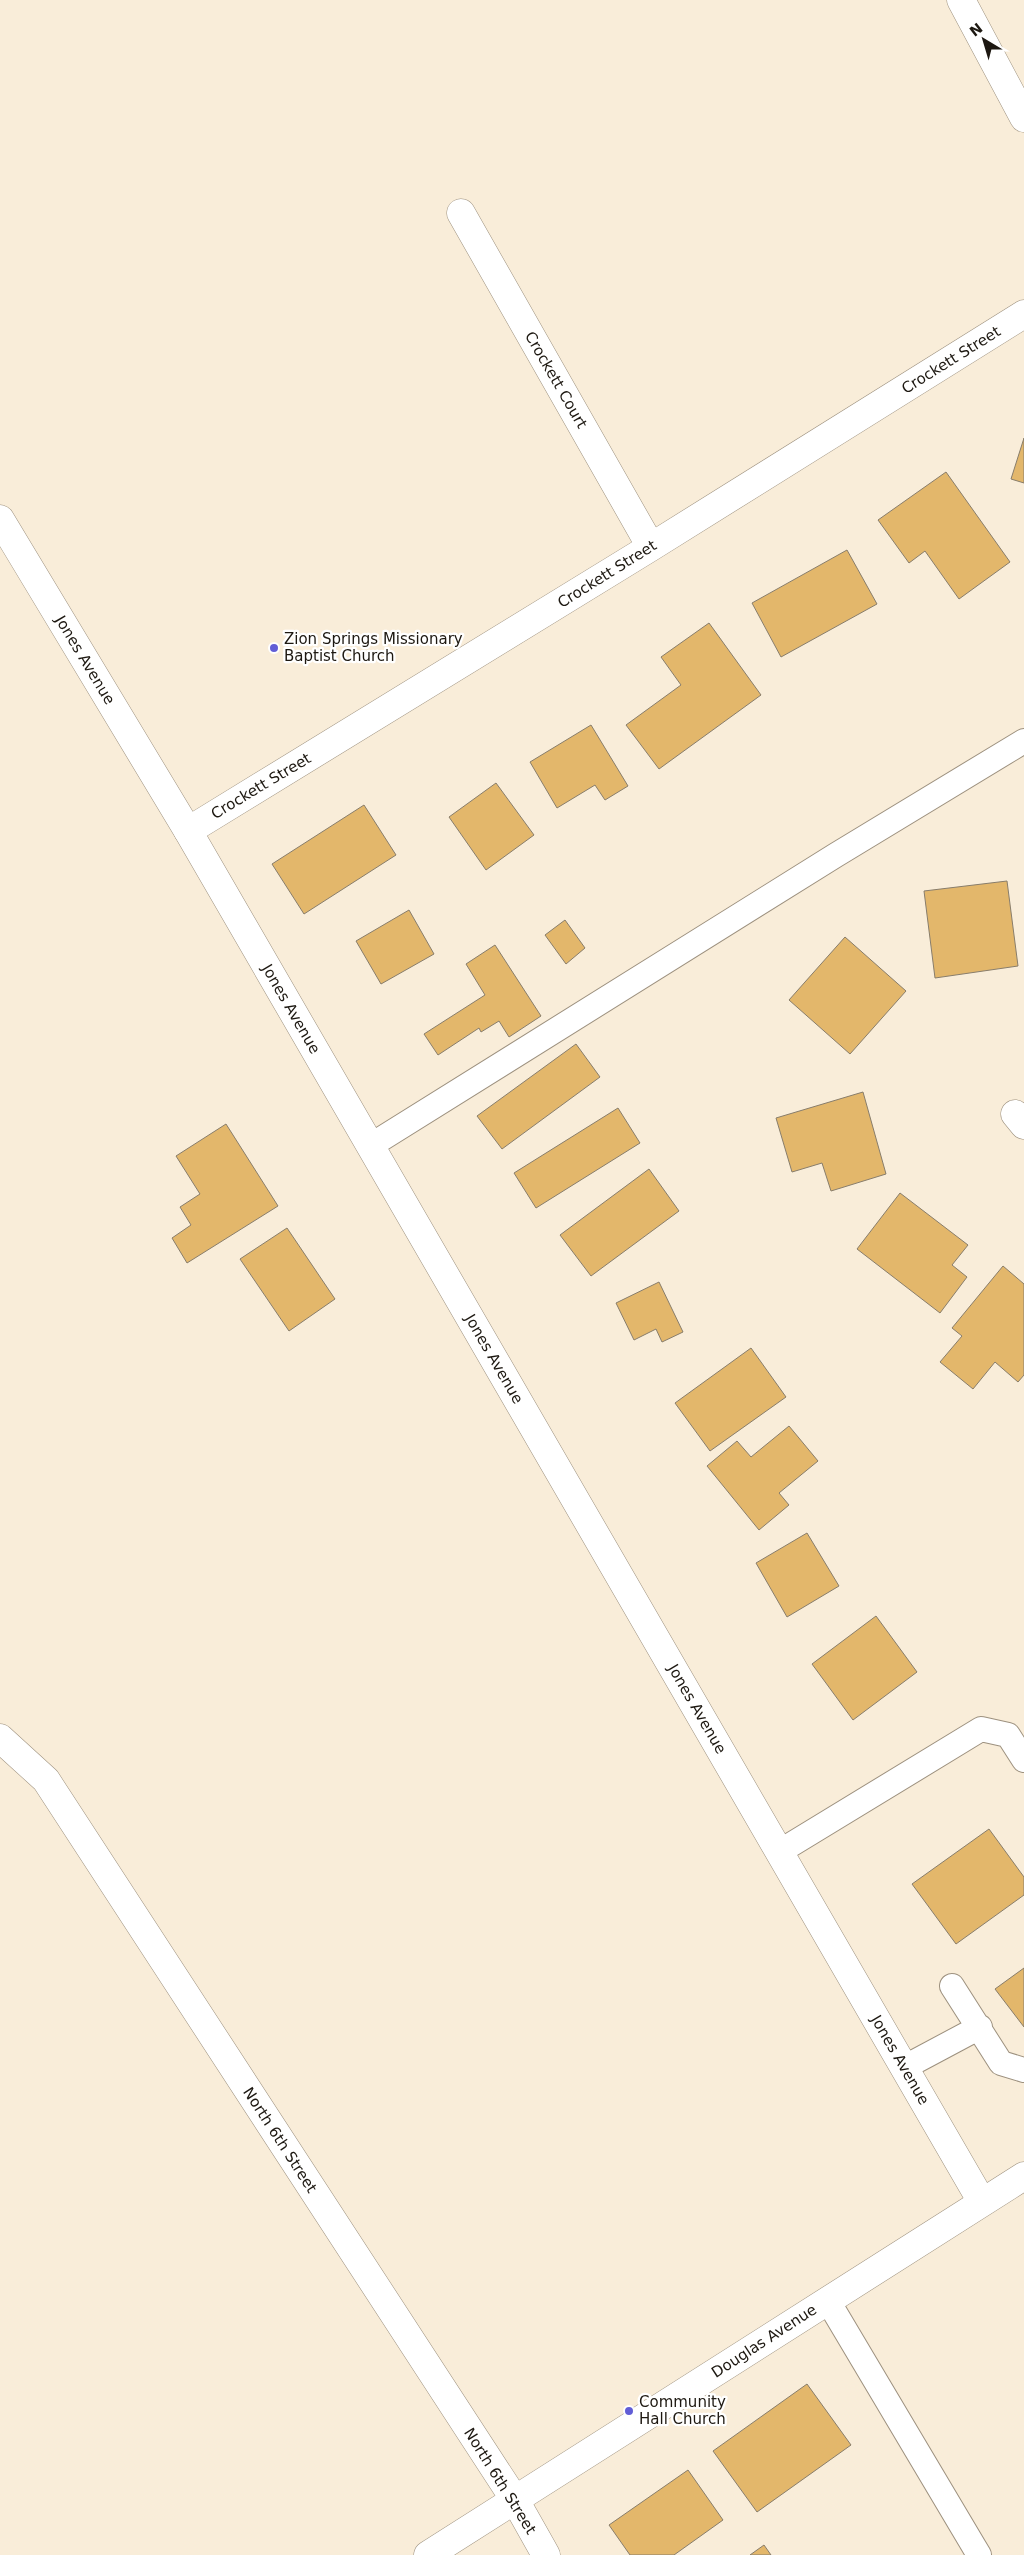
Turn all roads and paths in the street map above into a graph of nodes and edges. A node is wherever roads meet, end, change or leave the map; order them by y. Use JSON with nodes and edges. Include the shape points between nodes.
{"nodes":[{"id":1,"x":961,"y":0,"type":"edge"},
{"id":2,"x":1024,"y":118,"type":"edge"},
{"id":3,"x":461,"y":213,"type":"dead end"},
{"id":4,"x":1024,"y":314,"type":"edge"},
{"id":5,"x":0,"y":519,"type":"edge"},
{"id":6,"x":651,"y":547,"type":"junction"},
{"id":7,"x":1024,"y":741,"type":"edge"},
{"id":8,"x":188,"y":831,"type":"junction"},
{"id":9,"x":370,"y":1146,"type":"junction"},
{"id":10,"x":0,"y":1738,"type":"edge"},
{"id":11,"x":1024,"y":1760,"type":"edge"},
{"id":12,"x":779,"y":1852,"type":"junction"},
{"id":13,"x":952,"y":1986,"type":"dead end"},
{"id":14,"x":980,"y":2027,"type":"junction"},
{"id":15,"x":905,"y":2068,"type":"junction"},
{"id":16,"x":1024,"y":2070,"type":"edge"},
{"id":17,"x":1024,"y":2176,"type":"edge"},
{"id":18,"x":982,"y":2202,"type":"junction"},
{"id":19,"x":828,"y":2301,"type":"junction"},
{"id":20,"x":514,"y":2500,"type":"junction"},
{"id":21,"x":428,"y":2555,"type":"edge"},
{"id":22,"x":546,"y":2555,"type":"edge"},
{"id":23,"x":979,"y":2555,"type":"edge"}],
"edges":[{"from":1,"to":2,"type":"street"},
{"from":3,"to":6,"type":"street","name":"Crockett Court"},
{"from":4,"to":6,"type":"street","name":"Crockett Street"},
{"from":5,"to":8,"type":"street","name":"Jones Avenue"},
{"from":6,"to":8,"type":"street","name":"Crockett Street"},
{"from":7,"to":9,"type":"lane"},
{"from":8,"to":9,"type":"street","name":"Jones Avenue"},
{"from":9,"to":12,"type":"street","name":"Jones Avenue"},
{"from":10,"to":20,"type":"street","name":"North 6th Street","via":[[46,1780]]},
{"from":11,"to":12,"type":"lane","via":[[1008,1735],[981,1728]]},
{"from":12,"to":15,"type":"street","name":"Jones Avenue"},
{"from":13,"to":14,"type":"lane"},
{"from":14,"to":15,"type":"lane"},
{"from":14,"to":16,"type":"lane","via":[[1001,2062]]},
{"from":15,"to":18,"type":"street","name":"Jones Avenue"},
{"from":17,"to":18,"type":"street","name":"Douglas Avenue"},
{"from":18,"to":19,"type":"street","name":"Douglas Avenue"},
{"from":19,"to":20,"type":"street","name":"Douglas Avenue"},
{"from":19,"to":23,"type":"lane"},
{"from":20,"to":21,"type":"street","name":"Douglas Avenue"},
{"from":20,"to":22,"type":"street","name":"North 6th Street"}]}
